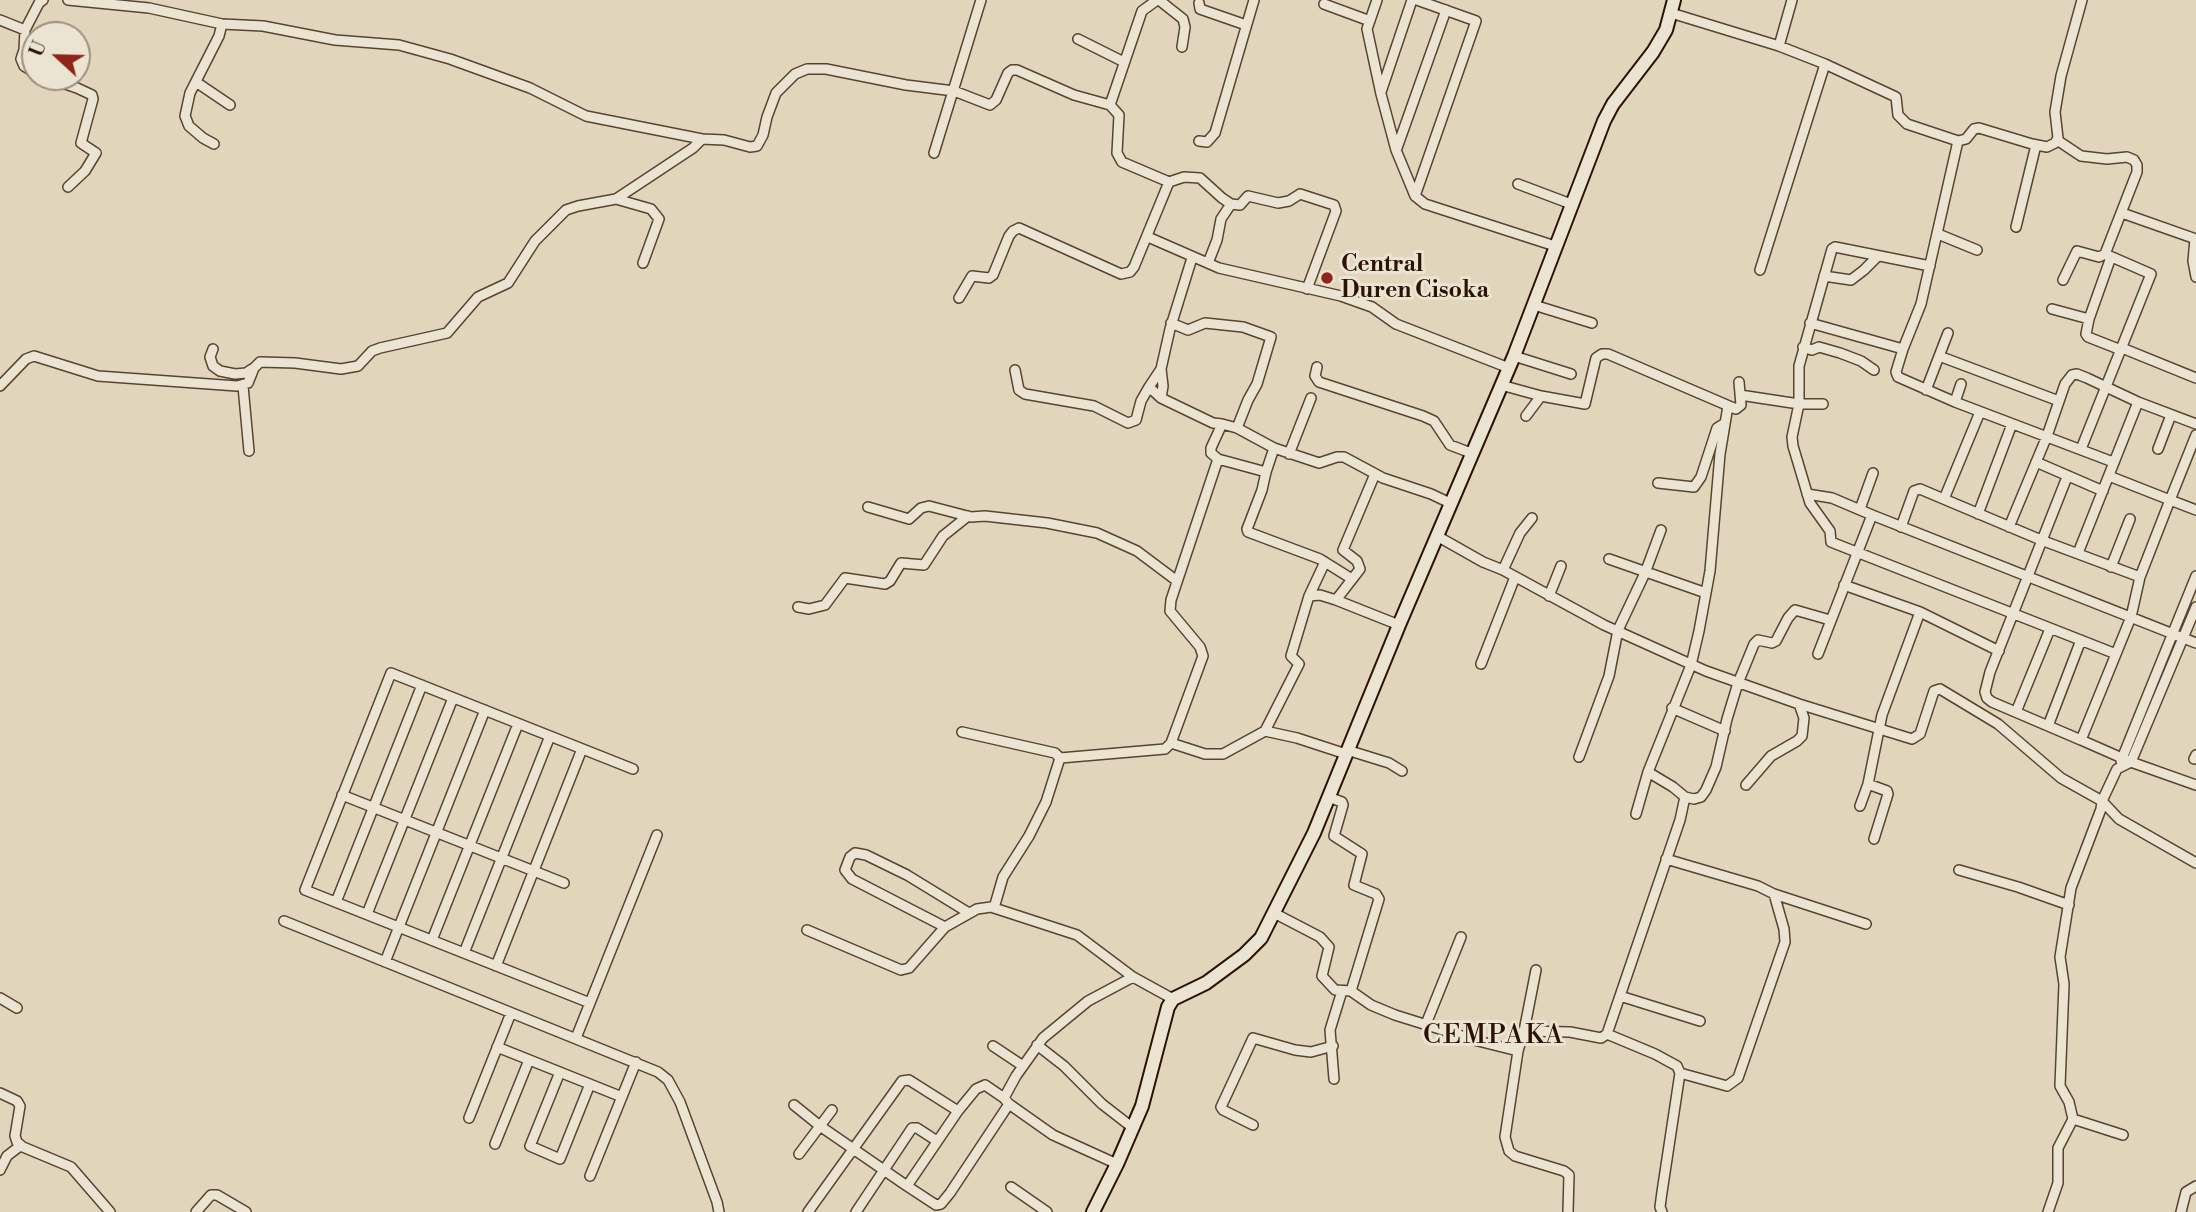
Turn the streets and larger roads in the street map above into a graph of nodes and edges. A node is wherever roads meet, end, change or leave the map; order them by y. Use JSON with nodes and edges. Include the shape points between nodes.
{"nodes":[{"id":1,"x":43,"y":0,"type":"edge"},
{"id":2,"x":68,"y":0,"type":"edge"},
{"id":3,"x":981,"y":0,"type":"edge"},
{"id":4,"x":1158,"y":0,"type":"edge"},
{"id":5,"x":1254,"y":0,"type":"edge"},
{"id":6,"x":1377,"y":0,"type":"edge"},
{"id":7,"x":1415,"y":0,"type":"edge"},
{"id":8,"x":1791,"y":0,"type":"edge"},
{"id":9,"x":2082,"y":0,"type":"edge"},
{"id":10,"x":1199,"y":3,"type":"dead end"},
{"id":11,"x":1324,"y":4,"type":"dead end"},
{"id":12,"x":1672,"y":6,"type":"edge"},
{"id":13,"x":1446,"y":10,"type":"junction"},
{"id":14,"x":0,"y":20,"type":"edge"},
{"id":15,"x":30,"y":21,"type":"edge"},
{"id":16,"x":1370,"y":21,"type":"junction"},
{"id":17,"x":222,"y":24,"type":"junction"},
{"id":18,"x":1246,"y":25,"type":"junction"},
{"id":19,"x":21,"y":28,"type":"edge"},
{"id":20,"x":1078,"y":39,"type":"dead end"},
{"id":21,"x":1779,"y":46,"type":"junction"},
{"id":22,"x":1182,"y":47,"type":"dead end"},
{"id":23,"x":1125,"y":62,"type":"junction"},
{"id":24,"x":1825,"y":64,"type":"junction"},
{"id":25,"x":196,"y":82,"type":"junction"},
{"id":26,"x":83,"y":91,"type":"edge"},
{"id":27,"x":954,"y":91,"type":"junction"},
{"id":28,"x":1381,"y":94,"type":"junction"},
{"id":29,"x":1110,"y":105,"type":"junction"},
{"id":30,"x":230,"y":106,"type":"dead end"},
{"id":31,"x":702,"y":139,"type":"junction"},
{"id":32,"x":1199,"y":141,"type":"dead end"},
{"id":33,"x":1958,"y":141,"type":"junction"},
{"id":34,"x":2057,"y":141,"type":"junction"},
{"id":35,"x":214,"y":144,"type":"dead end"},
{"id":36,"x":2036,"y":145,"type":"junction"},
{"id":37,"x":1396,"y":150,"type":"junction"},
{"id":38,"x":934,"y":153,"type":"dead end"},
{"id":39,"x":1169,"y":182,"type":"junction"},
{"id":40,"x":1518,"y":184,"type":"dead end"},
{"id":41,"x":68,"y":187,"type":"dead end"},
{"id":42,"x":1415,"y":196,"type":"junction"},
{"id":43,"x":615,"y":199,"type":"junction"},
{"id":44,"x":1231,"y":204,"type":"junction"},
{"id":45,"x":1571,"y":204,"type":"junction"},
{"id":46,"x":2122,"y":213,"type":"junction"},
{"id":47,"x":2016,"y":227,"type":"dead end"},
{"id":48,"x":1938,"y":234,"type":"junction"},
{"id":49,"x":1148,"y":237,"type":"junction"},
{"id":50,"x":2196,"y":239,"type":"edge"},
{"id":51,"x":1555,"y":246,"type":"junction"},
{"id":52,"x":1977,"y":250,"type":"dead end"},
{"id":53,"x":1878,"y":256,"type":"junction"},
{"id":54,"x":2108,"y":256,"type":"junction"},
{"id":55,"x":1192,"y":258,"type":"junction"},
{"id":56,"x":643,"y":263,"type":"dead end"},
{"id":57,"x":1208,"y":263,"type":"junction"},
{"id":58,"x":1930,"y":266,"type":"junction"},
{"id":59,"x":1760,"y":270,"type":"dead end"},
{"id":60,"x":1824,"y":276,"type":"junction"},
{"id":61,"x":2196,"y":277,"type":"edge"},
{"id":62,"x":2063,"y":280,"type":"dead end"},
{"id":63,"x":1307,"y":289,"type":"junction"},
{"id":64,"x":959,"y":298,"type":"dead end"},
{"id":65,"x":1534,"y":305,"type":"junction"},
{"id":66,"x":2052,"y":309,"type":"dead end"},
{"id":67,"x":2089,"y":319,"type":"junction"},
{"id":68,"x":1171,"y":323,"type":"junction"},
{"id":69,"x":1592,"y":323,"type":"dead end"},
{"id":70,"x":1810,"y":323,"type":"junction"},
{"id":71,"x":1948,"y":333,"type":"dead end"},
{"id":72,"x":1804,"y":347,"type":"junction"},
{"id":73,"x":213,"y":349,"type":"dead end"},
{"id":74,"x":1903,"y":349,"type":"junction"},
{"id":75,"x":2122,"y":349,"type":"junction"},
{"id":76,"x":1514,"y":355,"type":"junction"},
{"id":77,"x":1938,"y":356,"type":"junction"},
{"id":78,"x":1317,"y":367,"type":"dead end"},
{"id":79,"x":254,"y":368,"type":"junction"},
{"id":80,"x":1508,"y":368,"type":"junction"},
{"id":81,"x":1161,"y":369,"type":"junction"},
{"id":82,"x":1015,"y":370,"type":"dead end"},
{"id":83,"x":1874,"y":370,"type":"dead end"},
{"id":84,"x":1571,"y":374,"type":"dead end"},
{"id":85,"x":2196,"y":378,"type":"edge"},
{"id":86,"x":1739,"y":382,"type":"dead end"},
{"id":87,"x":1961,"y":384,"type":"dead end"},
{"id":88,"x":1502,"y":385,"type":"junction"},
{"id":89,"x":0,"y":386,"type":"edge"},
{"id":90,"x":243,"y":386,"type":"junction"},
{"id":91,"x":1149,"y":387,"type":"junction"},
{"id":92,"x":2106,"y":388,"type":"junction"},
{"id":93,"x":1926,"y":390,"type":"junction"},
{"id":94,"x":1740,"y":395,"type":"junction"},
{"id":95,"x":1541,"y":396,"type":"junction"},
{"id":96,"x":1160,"y":398,"type":"junction"},
{"id":97,"x":1311,"y":398,"type":"dead end"},
{"id":98,"x":2059,"y":401,"type":"junction"},
{"id":99,"x":1955,"y":402,"type":"junction"},
{"id":100,"x":2138,"y":402,"type":"junction"},
{"id":101,"x":1798,"y":404,"type":"junction"},
{"id":102,"x":1823,"y":404,"type":"dead end"},
{"id":103,"x":1728,"y":406,"type":"junction"},
{"id":104,"x":1980,"y":412,"type":"junction"},
{"id":105,"x":2171,"y":415,"type":"junction"},
{"id":106,"x":1526,"y":416,"type":"dead end"},
{"id":107,"x":1725,"y":423,"type":"junction"},
{"id":108,"x":1222,"y":424,"type":"junction"},
{"id":109,"x":2012,"y":424,"type":"junction"},
{"id":110,"x":2196,"y":424,"type":"edge"},
{"id":111,"x":1237,"y":428,"type":"junction"},
{"id":112,"x":2196,"y":435,"type":"edge"},
{"id":113,"x":2047,"y":436,"type":"junction"},
{"id":114,"x":1273,"y":449,"type":"junction"},
{"id":115,"x":2158,"y":449,"type":"dead end"},
{"id":116,"x":2081,"y":450,"type":"junction"},
{"id":117,"x":249,"y":451,"type":"dead end"},
{"id":118,"x":1471,"y":453,"type":"junction"},
{"id":119,"x":1289,"y":454,"type":"junction"},
{"id":120,"x":1218,"y":459,"type":"junction"},
{"id":121,"x":2036,"y":462,"type":"junction"},
{"id":122,"x":2113,"y":462,"type":"junction"},
{"id":123,"x":1266,"y":472,"type":"junction"},
{"id":124,"x":1873,"y":473,"type":"dead end"},
{"id":125,"x":1375,"y":474,"type":"junction"},
{"id":126,"x":2109,"y":476,"type":"junction"},
{"id":127,"x":2067,"y":477,"type":"junction"},
{"id":128,"x":1658,"y":483,"type":"dead end"},
{"id":129,"x":2103,"y":491,"type":"junction"},
{"id":130,"x":1807,"y":494,"type":"junction"},
{"id":131,"x":1944,"y":499,"type":"junction"},
{"id":132,"x":2170,"y":500,"type":"junction"},
{"id":133,"x":1450,"y":503,"type":"junction"},
{"id":134,"x":868,"y":507,"type":"dead end"},
{"id":135,"x":1860,"y":509,"type":"junction"},
{"id":136,"x":2196,"y":510,"type":"edge"},
{"id":137,"x":1978,"y":514,"type":"junction"},
{"id":138,"x":1872,"y":515,"type":"junction"},
{"id":139,"x":968,"y":516,"type":"junction"},
{"id":140,"x":1532,"y":518,"type":"dead end"},
{"id":141,"x":2130,"y":519,"type":"dead end"},
{"id":142,"x":1901,"y":527,"type":"junction"},
{"id":143,"x":2009,"y":527,"type":"junction"},
{"id":144,"x":1661,"y":530,"type":"dead end"},
{"id":145,"x":1437,"y":536,"type":"junction"},
{"id":146,"x":2041,"y":540,"type":"junction"},
{"id":147,"x":1856,"y":551,"type":"junction"},
{"id":148,"x":2078,"y":553,"type":"junction"},
{"id":149,"x":1609,"y":559,"type":"dead end"},
{"id":150,"x":1325,"y":562,"type":"junction"},
{"id":151,"x":1561,"y":566,"type":"dead end"},
{"id":152,"x":2111,"y":567,"type":"junction"},
{"id":153,"x":1503,"y":570,"type":"junction"},
{"id":154,"x":1645,"y":573,"type":"junction"},
{"id":155,"x":2027,"y":576,"type":"junction"},
{"id":156,"x":2196,"y":576,"type":"edge"},
{"id":157,"x":1515,"y":577,"type":"junction"},
{"id":158,"x":2140,"y":577,"type":"junction"},
{"id":159,"x":1352,"y":579,"type":"junction"},
{"id":160,"x":1177,"y":581,"type":"junction"},
{"id":161,"x":1844,"y":585,"type":"junction"},
{"id":162,"x":1706,"y":593,"type":"junction"},
{"id":163,"x":1309,"y":596,"type":"junction"},
{"id":164,"x":1549,"y":596,"type":"junction"},
{"id":165,"x":1336,"y":600,"type":"junction"},
{"id":166,"x":798,"y":607,"type":"dead end"},
{"id":167,"x":2196,"y":607,"type":"edge"},
{"id":168,"x":1920,"y":612,"type":"junction"},
{"id":169,"x":2012,"y":615,"type":"junction"},
{"id":170,"x":2131,"y":617,"type":"junction"},
{"id":171,"x":1830,"y":620,"type":"junction"},
{"id":172,"x":1399,"y":625,"type":"junction"},
{"id":173,"x":2050,"y":629,"type":"junction"},
{"id":174,"x":1618,"y":630,"type":"junction"},
{"id":175,"x":2174,"y":634,"type":"junction"},
{"id":176,"x":2184,"y":638,"type":"junction"},
{"id":177,"x":2081,"y":640,"type":"junction"},
{"id":178,"x":2196,"y":643,"type":"edge"},
{"id":179,"x":1998,"y":651,"type":"junction"},
{"id":180,"x":1818,"y":654,"type":"dead end"},
{"id":181,"x":2116,"y":654,"type":"junction"},
{"id":182,"x":1481,"y":664,"type":"dead end"},
{"id":183,"x":1690,"y":665,"type":"junction"},
{"id":184,"x":1738,"y":683,"type":"junction"},
{"id":185,"x":422,"y":685,"type":"junction"},
{"id":186,"x":453,"y":698,"type":"junction"},
{"id":187,"x":1799,"y":704,"type":"junction"},
{"id":188,"x":1672,"y":708,"type":"junction"},
{"id":189,"x":485,"y":710,"type":"junction"},
{"id":190,"x":2016,"y":712,"type":"junction"},
{"id":191,"x":518,"y":724,"type":"junction"},
{"id":192,"x":2048,"y":726,"type":"junction"},
{"id":193,"x":1879,"y":727,"type":"junction"},
{"id":194,"x":1265,"y":731,"type":"junction"},
{"id":195,"x":1726,"y":731,"type":"junction"},
{"id":196,"x":962,"y":732,"type":"dead end"},
{"id":197,"x":550,"y":736,"type":"junction"},
{"id":198,"x":2081,"y":740,"type":"junction"},
{"id":199,"x":1171,"y":743,"type":"junction"},
{"id":200,"x":582,"y":749,"type":"junction"},
{"id":201,"x":1346,"y":752,"type":"junction"},
{"id":202,"x":1579,"y":757,"type":"dead end"},
{"id":203,"x":1060,"y":758,"type":"junction"},
{"id":204,"x":2127,"y":760,"type":"junction"},
{"id":205,"x":633,"y":769,"type":"dead end"},
{"id":206,"x":1402,"y":771,"type":"dead end"},
{"id":207,"x":1648,"y":772,"type":"junction"},
{"id":208,"x":1868,"y":784,"type":"junction"},
{"id":209,"x":1746,"y":785,"type":"dead end"},
{"id":210,"x":2196,"y":785,"type":"edge"},
{"id":211,"x":342,"y":795,"type":"junction"},
{"id":212,"x":1328,"y":797,"type":"junction"},
{"id":213,"x":1685,"y":797,"type":"junction"},
{"id":214,"x":2102,"y":801,"type":"junction"},
{"id":215,"x":1860,"y":806,"type":"dead end"},
{"id":216,"x":373,"y":808,"type":"junction"},
{"id":217,"x":1636,"y":814,"type":"dead end"},
{"id":218,"x":405,"y":820,"type":"junction"},
{"id":219,"x":436,"y":833,"type":"junction"},
{"id":220,"x":657,"y":835,"type":"dead end"},
{"id":221,"x":1874,"y":839,"type":"dead end"},
{"id":222,"x":470,"y":846,"type":"junction"},
{"id":223,"x":502,"y":859,"type":"junction"},
{"id":224,"x":1666,"y":859,"type":"junction"},
{"id":225,"x":2196,"y":863,"type":"edge"},
{"id":226,"x":1959,"y":870,"type":"dead end"},
{"id":227,"x":533,"y":871,"type":"junction"},
{"id":228,"x":564,"y":883,"type":"dead end"},
{"id":229,"x":1774,"y":894,"type":"junction"},
{"id":230,"x":336,"y":902,"type":"junction"},
{"id":231,"x":2069,"y":905,"type":"junction"},
{"id":232,"x":994,"y":908,"type":"junction"},
{"id":233,"x":1274,"y":912,"type":"junction"},
{"id":234,"x":969,"y":913,"type":"junction"},
{"id":235,"x":367,"y":915,"type":"junction"},
{"id":236,"x":284,"y":920,"type":"dead end"},
{"id":237,"x":1866,"y":924,"type":"dead end"},
{"id":238,"x":399,"y":927,"type":"junction"},
{"id":239,"x":945,"y":927,"type":"junction"},
{"id":240,"x":807,"y":930,"type":"dead end"},
{"id":241,"x":1461,"y":937,"type":"dead end"},
{"id":242,"x":432,"y":940,"type":"junction"},
{"id":243,"x":464,"y":953,"type":"junction"},
{"id":244,"x":385,"y":962,"type":"junction"},
{"id":245,"x":496,"y":965,"type":"junction"},
{"id":246,"x":1535,"y":970,"type":"dead end"},
{"id":247,"x":1133,"y":977,"type":"junction"},
{"id":248,"x":1346,"y":991,"type":"junction"},
{"id":249,"x":1620,"y":996,"type":"junction"},
{"id":250,"x":0,"y":998,"type":"edge"},
{"id":251,"x":1173,"y":999,"type":"junction"},
{"id":252,"x":590,"y":1003,"type":"junction"},
{"id":253,"x":17,"y":1008,"type":"dead end"},
{"id":254,"x":511,"y":1013,"type":"junction"},
{"id":255,"x":1700,"y":1021,"type":"dead end"},
{"id":256,"x":1426,"y":1024,"type":"junction"},
{"id":257,"x":1524,"y":1031,"type":"junction"},
{"id":258,"x":1607,"y":1034,"type":"junction"},
{"id":259,"x":576,"y":1038,"type":"junction"},
{"id":260,"x":1037,"y":1045,"type":"junction"},
{"id":261,"x":993,"y":1046,"type":"dead end"},
{"id":262,"x":1333,"y":1046,"type":"junction"},
{"id":263,"x":497,"y":1047,"type":"junction"},
{"id":264,"x":1518,"y":1051,"type":"junction"},
{"id":265,"x":529,"y":1060,"type":"junction"},
{"id":266,"x":636,"y":1062,"type":"junction"},
{"id":267,"x":1024,"y":1066,"type":"junction"},
{"id":268,"x":560,"y":1072,"type":"junction"},
{"id":269,"x":1680,"y":1073,"type":"junction"},
{"id":270,"x":1334,"y":1079,"type":"dead end"},
{"id":271,"x":590,"y":1084,"type":"junction"},
{"id":272,"x":0,"y":1093,"type":"edge"},
{"id":273,"x":622,"y":1097,"type":"junction"},
{"id":274,"x":1007,"y":1101,"type":"junction"},
{"id":275,"x":794,"y":1105,"type":"dead end"},
{"id":276,"x":832,"y":1110,"type":"dead end"},
{"id":277,"x":958,"y":1111,"type":"junction"},
{"id":278,"x":469,"y":1118,"type":"dead end"},
{"id":279,"x":2073,"y":1119,"type":"junction"},
{"id":280,"x":1253,"y":1125,"type":"dead end"},
{"id":281,"x":820,"y":1126,"type":"junction"},
{"id":282,"x":1133,"y":1128,"type":"junction"},
{"id":283,"x":2123,"y":1135,"type":"dead end"},
{"id":284,"x":937,"y":1141,"type":"junction"},
{"id":285,"x":495,"y":1144,"type":"dead end"},
{"id":286,"x":20,"y":1146,"type":"junction"},
{"id":287,"x":853,"y":1148,"type":"junction"},
{"id":288,"x":799,"y":1154,"type":"dead end"},
{"id":289,"x":1117,"y":1164,"type":"junction"},
{"id":290,"x":0,"y":1170,"type":"edge"},
{"id":291,"x":884,"y":1170,"type":"junction"},
{"id":292,"x":590,"y":1176,"type":"dead end"},
{"id":293,"x":907,"y":1186,"type":"junction"},
{"id":294,"x":1011,"y":1186,"type":"dead end"},
{"id":295,"x":2196,"y":1186,"type":"edge"},
{"id":296,"x":110,"y":1212,"type":"edge"},
{"id":297,"x":196,"y":1212,"type":"edge"},
{"id":298,"x":246,"y":1212,"type":"edge"},
{"id":299,"x":719,"y":1212,"type":"edge"},
{"id":300,"x":808,"y":1212,"type":"edge"},
{"id":301,"x":856,"y":1212,"type":"edge"},
{"id":302,"x":1048,"y":1212,"type":"edge"},
{"id":303,"x":1093,"y":1212,"type":"edge"},
{"id":304,"x":1568,"y":1212,"type":"edge"},
{"id":305,"x":1662,"y":1212,"type":"edge"},
{"id":306,"x":2049,"y":1212,"type":"edge"},
{"id":307,"x":2181,"y":1212,"type":"edge"}],
"edges":[{"from":1,"to":15,"type":"street"},
{"from":2,"to":17,"type":"street","via":[[149,8]]},
{"from":3,"to":27,"type":"street"},
{"from":4,"to":22,"type":"street","via":[[1183,19]]},
{"from":4,"to":23,"type":"street","via":[[1142,11]]},
{"from":5,"to":18,"type":"street"},
{"from":6,"to":16,"type":"street"},
{"from":7,"to":13,"type":"street"},
{"from":7,"to":28,"type":"street"},
{"from":8,"to":21,"type":"street"},
{"from":9,"to":34,"type":"street","via":[[2058,89]]},
{"from":10,"to":18,"type":"street","via":[[1200,9]]},
{"from":11,"to":16,"type":"street"},
{"from":12,"to":21,"type":"street"},
{"from":12,"to":45,"type":"street","via":[[1666,30],[1653,52],[1604,121]]},
{"from":13,"to":37,"type":"street"},
{"from":13,"to":42,"type":"street","via":[[1476,21]]},
{"from":14,"to":19,"type":"street"},
{"from":16,"to":28,"type":"street","via":[[1367,29]]},
{"from":17,"to":25,"type":"street"},
{"from":17,"to":31,"type":"street","via":[[399,45],[530,88],[586,116]]},
{"from":18,"to":32,"type":"street","via":[[1215,133],[1208,142]]},
{"from":20,"to":23,"type":"street"},
{"from":21,"to":24,"type":"street"},
{"from":23,"to":29,"type":"street"},
{"from":24,"to":33,"type":"street","via":[[1896,97],[1898,116],[1907,124]]},
{"from":24,"to":59,"type":"street"},
{"from":25,"to":30,"type":"street"},
{"from":25,"to":35,"type":"street","via":[[188,97],[185,120]]},
{"from":26,"to":41,"type":"street","via":[[93,99],[81,143],[96,153]]},
{"from":27,"to":29,"type":"street","via":[[990,105],[1008,73],[1017,70]]},
{"from":27,"to":31,"type":"street","via":[[807,69],[776,93],[757,146]]},
{"from":27,"to":38,"type":"street"},
{"from":28,"to":37,"type":"street"},
{"from":29,"to":39,"type":"street","via":[[1119,115],[1117,153],[1122,162]]},
{"from":31,"to":43,"type":"street"},
{"from":33,"to":36,"type":"street","via":[[1979,128]]},
{"from":33,"to":48,"type":"street"},
{"from":34,"to":36,"type":"street","via":[[2047,147]]},
{"from":34,"to":46,"type":"street","via":[[2081,156],[2134,160],[2137,172]]},
{"from":36,"to":47,"type":"street"},
{"from":37,"to":42,"type":"street"},
{"from":39,"to":44,"type":"street","via":[[1200,178]]},
{"from":39,"to":49,"type":"street"},
{"from":40,"to":45,"type":"street"},
{"from":42,"to":51,"type":"street","via":[[1425,204]]},
{"from":43,"to":56,"type":"street","via":[[651,209],[659,219]]},
{"from":43,"to":79,"type":"street","via":[[566,210],[535,241],[508,283],[478,296],[447,333],[380,348],[349,368],[260,362]]},
{"from":44,"to":57,"type":"street","via":[[1221,219]]},
{"from":44,"to":63,"type":"street","via":[[1241,205],[1249,196],[1285,202],[1300,194],[1334,205],[1336,211]]},
{"from":45,"to":51,"type":"street"},
{"from":46,"to":50,"type":"street"},
{"from":46,"to":54,"type":"street"},
{"from":48,"to":52,"type":"street"},
{"from":48,"to":58,"type":"street"},
{"from":49,"to":55,"type":"street"},
{"from":49,"to":64,"type":"street","via":[[1134,267],[1121,274],[1019,228],[1009,236],[993,275],[972,276]]},
{"from":50,"to":61,"type":"street"},
{"from":51,"to":65,"type":"street"},
{"from":53,"to":58,"type":"street"},
{"from":53,"to":60,"type":"street","via":[[1851,280]]},
{"from":53,"to":60,"type":"street","via":[[1835,247]]},
{"from":54,"to":62,"type":"street","via":[[2077,251]]},
{"from":54,"to":67,"type":"street"},
{"from":54,"to":75,"type":"street","via":[[2151,274]]},
{"from":55,"to":57,"type":"street"},
{"from":55,"to":68,"type":"street"},
{"from":57,"to":63,"type":"street"},
{"from":58,"to":74,"type":"street"},
{"from":60,"to":70,"type":"street"},
{"from":63,"to":80,"type":"street","via":[[1372,307],[1396,324]]},
{"from":65,"to":69,"type":"street"},
{"from":65,"to":76,"type":"street"},
{"from":66,"to":67,"type":"street"},
{"from":67,"to":75,"type":"street","via":[[2087,336]]},
{"from":68,"to":81,"type":"street"},
{"from":68,"to":111,"type":"street","via":[[1188,330],[1205,323],[1243,327],[1271,337],[1258,384]]},
{"from":70,"to":72,"type":"street"},
{"from":70,"to":74,"type":"street"},
{"from":71,"to":77,"type":"street"},
{"from":72,"to":83,"type":"street","via":[[1812,350],[1819,346]]},
{"from":72,"to":101,"type":"street"},
{"from":73,"to":79,"type":"street","via":[[210,357],[220,371],[235,374]]},
{"from":74,"to":93,"type":"street","via":[[1898,377]]},
{"from":75,"to":85,"type":"street"},
{"from":75,"to":92,"type":"street"},
{"from":76,"to":80,"type":"street"},
{"from":76,"to":84,"type":"street"},
{"from":77,"to":93,"type":"street"},
{"from":77,"to":98,"type":"street"},
{"from":78,"to":118,"type":"street","via":[[1319,382],[1434,421],[1450,445]]},
{"from":79,"to":90,"type":"street"},
{"from":80,"to":88,"type":"street"},
{"from":81,"to":91,"type":"street"},
{"from":81,"to":96,"type":"street"},
{"from":82,"to":91,"type":"street","via":[[1019,390],[1025,394],[1094,406],[1130,423],[1136,420]]},
{"from":86,"to":94,"type":"street"},
{"from":87,"to":99,"type":"street"},
{"from":88,"to":95,"type":"street"},
{"from":88,"to":118,"type":"street"},
{"from":89,"to":90,"type":"street","via":[[34,356],[98,376]]},
{"from":90,"to":117,"type":"street"},
{"from":91,"to":96,"type":"street"},
{"from":92,"to":98,"type":"street","via":[[2072,375]]},
{"from":92,"to":100,"type":"street"},
{"from":92,"to":116,"type":"street"},
{"from":93,"to":99,"type":"street"},
{"from":94,"to":101,"type":"street"},
{"from":94,"to":103,"type":"street","via":[[1739,409]]},
{"from":95,"to":103,"type":"street","via":[[1585,404],[1596,358],[1608,354]]},
{"from":95,"to":106,"type":"street"},
{"from":96,"to":108,"type":"street"},
{"from":97,"to":119,"type":"street"},
{"from":98,"to":113,"type":"street"},
{"from":99,"to":104,"type":"street"},
{"from":100,"to":105,"type":"street"},
{"from":100,"to":122,"type":"street"},
{"from":101,"to":102,"type":"street"},
{"from":101,"to":130,"type":"street","via":[[1792,437]]},
{"from":103,"to":107,"type":"street"},
{"from":104,"to":109,"type":"street"},
{"from":104,"to":131,"type":"street"},
{"from":105,"to":110,"type":"street"},
{"from":105,"to":115,"type":"street"},
{"from":107,"to":128,"type":"street","via":[[1717,428],[1695,486]]},
{"from":107,"to":162,"type":"street"},
{"from":108,"to":111,"type":"street"},
{"from":108,"to":120,"type":"street","via":[[1211,448]]},
{"from":109,"to":113,"type":"street"},
{"from":109,"to":137,"type":"street"},
{"from":111,"to":114,"type":"street"},
{"from":112,"to":132,"type":"street"},
{"from":113,"to":116,"type":"street"},
{"from":113,"to":121,"type":"street"},
{"from":114,"to":119,"type":"street"},
{"from":114,"to":123,"type":"street"},
{"from":116,"to":122,"type":"street"},
{"from":118,"to":133,"type":"street"},
{"from":119,"to":125,"type":"street","via":[[1319,463],[1344,457]]},
{"from":120,"to":123,"type":"street"},
{"from":120,"to":160,"type":"street"},
{"from":121,"to":127,"type":"street"},
{"from":121,"to":143,"type":"street"},
{"from":122,"to":126,"type":"street"},
{"from":123,"to":150,"type":"street","via":[[1248,532]]},
{"from":124,"to":135,"type":"street"},
{"from":125,"to":133,"type":"street"},
{"from":125,"to":159,"type":"street","via":[[1343,549],[1360,567]]},
{"from":126,"to":129,"type":"street"},
{"from":126,"to":132,"type":"street"},
{"from":127,"to":129,"type":"street"},
{"from":127,"to":146,"type":"street"},
{"from":129,"to":148,"type":"street"},
{"from":130,"to":135,"type":"street"},
{"from":130,"to":147,"type":"street","via":[[1830,531],[1831,542]]},
{"from":131,"to":137,"type":"street"},
{"from":131,"to":142,"type":"street","via":[[1915,490]]},
{"from":132,"to":136,"type":"street"},
{"from":132,"to":158,"type":"street"},
{"from":133,"to":145,"type":"street"},
{"from":134,"to":139,"type":"street","via":[[909,519],[929,506]]},
{"from":135,"to":138,"type":"street"},
{"from":137,"to":143,"type":"street"},
{"from":138,"to":142,"type":"street"},
{"from":138,"to":147,"type":"street"},
{"from":139,"to":160,"type":"street","via":[[1097,533],[1137,551]]},
{"from":139,"to":166,"type":"street","via":[[943,536],[924,565],[901,563],[885,584],[845,578],[825,605]]},
{"from":140,"to":153,"type":"street"},
{"from":141,"to":152,"type":"street"},
{"from":142,"to":155,"type":"street"},
{"from":143,"to":146,"type":"street"},
{"from":144,"to":154,"type":"street"},
{"from":145,"to":153,"type":"street"},
{"from":145,"to":172,"type":"street"},
{"from":146,"to":148,"type":"street"},
{"from":146,"to":155,"type":"street"},
{"from":147,"to":161,"type":"street"},
{"from":147,"to":169,"type":"street"},
{"from":148,"to":152,"type":"street"},
{"from":149,"to":154,"type":"street"},
{"from":150,"to":159,"type":"street"},
{"from":150,"to":163,"type":"street"},
{"from":151,"to":164,"type":"street"},
{"from":152,"to":158,"type":"street"},
{"from":153,"to":157,"type":"street"},
{"from":154,"to":162,"type":"street"},
{"from":154,"to":174,"type":"street"},
{"from":155,"to":169,"type":"street"},
{"from":155,"to":170,"type":"street"},
{"from":156,"to":175,"type":"street"},
{"from":157,"to":164,"type":"street"},
{"from":157,"to":182,"type":"street"},
{"from":158,"to":170,"type":"street"},
{"from":159,"to":165,"type":"street"},
{"from":160,"to":199,"type":"street","via":[[1170,611],[1203,656]]},
{"from":161,"to":168,"type":"street"},
{"from":161,"to":171,"type":"street"},
{"from":162,"to":183,"type":"street"},
{"from":163,"to":165,"type":"street"},
{"from":163,"to":194,"type":"street","via":[[1291,656],[1299,664]]},
{"from":164,"to":174,"type":"street"},
{"from":165,"to":172,"type":"street"},
{"from":167,"to":176,"type":"street"},
{"from":168,"to":179,"type":"street"},
{"from":168,"to":193,"type":"street"},
{"from":169,"to":173,"type":"street"},
{"from":169,"to":179,"type":"street"},
{"from":170,"to":175,"type":"street"},
{"from":170,"to":181,"type":"street"},
{"from":171,"to":180,"type":"street"},
{"from":171,"to":184,"type":"street","via":[[1795,610],[1776,641],[1754,644]]},
{"from":172,"to":201,"type":"street"},
{"from":173,"to":177,"type":"street"},
{"from":173,"to":190,"type":"street"},
{"from":174,"to":183,"type":"street"},
{"from":174,"to":202,"type":"street","via":[[1609,676]]},
{"from":175,"to":176,"type":"street"},
{"from":175,"to":204,"type":"street"},
{"from":176,"to":178,"type":"street"},
{"from":176,"to":204,"type":"street"},
{"from":177,"to":181,"type":"street"},
{"from":177,"to":192,"type":"street"},
{"from":179,"to":190,"type":"street","via":[[1985,695]]},
{"from":181,"to":198,"type":"street"},
{"from":183,"to":184,"type":"street"},
{"from":183,"to":188,"type":"street"},
{"from":184,"to":187,"type":"street"},
{"from":184,"to":195,"type":"street"},
{"from":185,"to":186,"type":"street"},
{"from":185,"to":211,"type":"street","via":[[391,673]]},
{"from":185,"to":216,"type":"street"},
{"from":186,"to":189,"type":"street"},
{"from":186,"to":218,"type":"street"},
{"from":187,"to":193,"type":"street"},
{"from":187,"to":209,"type":"street","via":[[1804,719],[1802,736],[1771,755]]},
{"from":188,"to":195,"type":"street"},
{"from":188,"to":207,"type":"street"},
{"from":189,"to":191,"type":"street"},
{"from":189,"to":219,"type":"street"},
{"from":190,"to":192,"type":"street"},
{"from":191,"to":197,"type":"street"},
{"from":191,"to":222,"type":"street"},
{"from":192,"to":198,"type":"street"},
{"from":193,"to":208,"type":"street"},
{"from":193,"to":214,"type":"street","via":[[1916,738],[1934,691],[1940,689],[1998,724],[2061,778]]},
{"from":194,"to":199,"type":"street","via":[[1223,754],[1205,754]]},
{"from":194,"to":201,"type":"street"},
{"from":195,"to":213,"type":"street","via":[[1706,790],[1701,797]]},
{"from":196,"to":203,"type":"street","via":[[1055,753]]},
{"from":197,"to":200,"type":"street"},
{"from":197,"to":223,"type":"street"},
{"from":198,"to":204,"type":"street"},
{"from":199,"to":203,"type":"street","via":[[1165,748]]},
{"from":200,"to":205,"type":"street"},
{"from":200,"to":227,"type":"street"},
{"from":201,"to":206,"type":"street"},
{"from":201,"to":212,"type":"street"},
{"from":203,"to":232,"type":"street","via":[[1046,802],[1003,877]]},
{"from":204,"to":210,"type":"street"},
{"from":204,"to":214,"type":"street","via":[[2117,769]]},
{"from":207,"to":213,"type":"street"},
{"from":207,"to":217,"type":"street"},
{"from":208,"to":215,"type":"street"},
{"from":208,"to":221,"type":"street","via":[[1888,794]]},
{"from":211,"to":216,"type":"street"},
{"from":211,"to":230,"type":"street","via":[[305,890]]},
{"from":212,"to":233,"type":"street"},
{"from":212,"to":248,"type":"street","via":[[1343,805],[1334,836],[1362,854],[1354,886],[1379,899]]},
{"from":213,"to":224,"type":"street"},
{"from":214,"to":225,"type":"street","via":[[2119,819]]},
{"from":214,"to":231,"type":"street"},
{"from":216,"to":218,"type":"street"},
{"from":216,"to":230,"type":"street"},
{"from":218,"to":219,"type":"street"},
{"from":218,"to":235,"type":"street"},
{"from":219,"to":222,"type":"street"},
{"from":219,"to":238,"type":"street"},
{"from":220,"to":252,"type":"street"},
{"from":222,"to":223,"type":"street"},
{"from":222,"to":242,"type":"street"},
{"from":223,"to":227,"type":"street"},
{"from":223,"to":243,"type":"street"},
{"from":224,"to":229,"type":"street"},
{"from":224,"to":249,"type":"street"},
{"from":226,"to":231,"type":"street"},
{"from":227,"to":228,"type":"street"},
{"from":227,"to":245,"type":"street"},
{"from":229,"to":237,"type":"street"},
{"from":229,"to":269,"type":"street","via":[[1785,942],[1738,1078],[1727,1086]]},
{"from":230,"to":235,"type":"street"},
{"from":231,"to":279,"type":"street","via":[[2060,957],[2064,984],[2060,1086]]},
{"from":232,"to":234,"type":"street"},
{"from":232,"to":247,"type":"street","via":[[1077,935]]},
{"from":233,"to":248,"type":"street","via":[[1326,943],[1329,951],[1323,979],[1335,990]]},
{"from":233,"to":251,"type":"street","via":[[1261,938],[1244,955],[1206,983]]},
{"from":234,"to":239,"type":"street"},
{"from":234,"to":239,"type":"street","via":[[866,855],[850,857],[845,870],[852,879]]},
{"from":235,"to":238,"type":"street"},
{"from":236,"to":244,"type":"street"},
{"from":238,"to":242,"type":"street"},
{"from":238,"to":244,"type":"street"},
{"from":239,"to":240,"type":"street","via":[[909,968],[901,970]]},
{"from":241,"to":256,"type":"street"},
{"from":242,"to":243,"type":"street"},
{"from":243,"to":245,"type":"street"},
{"from":244,"to":254,"type":"street"},
{"from":245,"to":252,"type":"street"},
{"from":246,"to":257,"type":"street"},
{"from":247,"to":251,"type":"street"},
{"from":247,"to":260,"type":"street","via":[[1088,1001]]},
{"from":248,"to":256,"type":"street"},
{"from":248,"to":262,"type":"street","via":[[1330,1030]]},
{"from":249,"to":255,"type":"street"},
{"from":249,"to":258,"type":"street"},
{"from":250,"to":253,"type":"street"},
{"from":251,"to":282,"type":"street"},
{"from":252,"to":259,"type":"street"},
{"from":254,"to":259,"type":"street"},
{"from":254,"to":263,"type":"street"},
{"from":256,"to":264,"type":"street"},
{"from":257,"to":258,"type":"street","via":[[1601,1038]]},
{"from":257,"to":264,"type":"street"},
{"from":258,"to":269,"type":"street","via":[[1672,1062]]},
{"from":259,"to":266,"type":"street"},
{"from":260,"to":267,"type":"street"},
{"from":260,"to":282,"type":"street"},
{"from":261,"to":267,"type":"street"},
{"from":262,"to":270,"type":"street"},
{"from":262,"to":280,"type":"street","via":[[1311,1052],[1253,1038],[1222,1107]]},
{"from":263,"to":265,"type":"street"},
{"from":263,"to":278,"type":"street"},
{"from":264,"to":304,"type":"street","via":[[1505,1137],[1509,1150],[1569,1175]]},
{"from":265,"to":268,"type":"street"},
{"from":265,"to":285,"type":"street"},
{"from":266,"to":273,"type":"street"},
{"from":266,"to":299,"type":"street","via":[[668,1080]]},
{"from":267,"to":274,"type":"street"},
{"from":268,"to":271,"type":"street"},
{"from":268,"to":271,"type":"street","via":[[530,1146],[560,1158]]},
{"from":269,"to":305,"type":"street"},
{"from":271,"to":273,"type":"street"},
{"from":272,"to":286,"type":"street","via":[[20,1106],[15,1136]]},
{"from":273,"to":292,"type":"street"},
{"from":274,"to":277,"type":"street","via":[[985,1085]]},
{"from":274,"to":289,"type":"street","via":[[1053,1135]]},
{"from":274,"to":293,"type":"street","via":[[940,1204],[930,1203]]},
{"from":275,"to":281,"type":"street"},
{"from":276,"to":281,"type":"street"},
{"from":277,"to":284,"type":"street"},
{"from":277,"to":287,"type":"street","via":[[905,1080]]},
{"from":279,"to":283,"type":"street"},
{"from":279,"to":306,"type":"street","via":[[2058,1148],[2058,1182]]},
{"from":281,"to":287,"type":"street"},
{"from":281,"to":288,"type":"street"},
{"from":282,"to":289,"type":"street"},
{"from":284,"to":291,"type":"street","via":[[913,1128]]},
{"from":284,"to":293,"type":"street"},
{"from":286,"to":290,"type":"street","via":[[7,1156]]},
{"from":286,"to":296,"type":"street","via":[[71,1167]]},
{"from":287,"to":291,"type":"street"},
{"from":287,"to":300,"type":"street"},
{"from":289,"to":303,"type":"street"},
{"from":291,"to":293,"type":"street"},
{"from":291,"to":301,"type":"street"},
{"from":294,"to":302,"type":"street"},
{"from":295,"to":307,"type":"street","via":[[2186,1192]]},
{"from":297,"to":298,"type":"street","via":[[211,1195],[217,1195]]}]}
